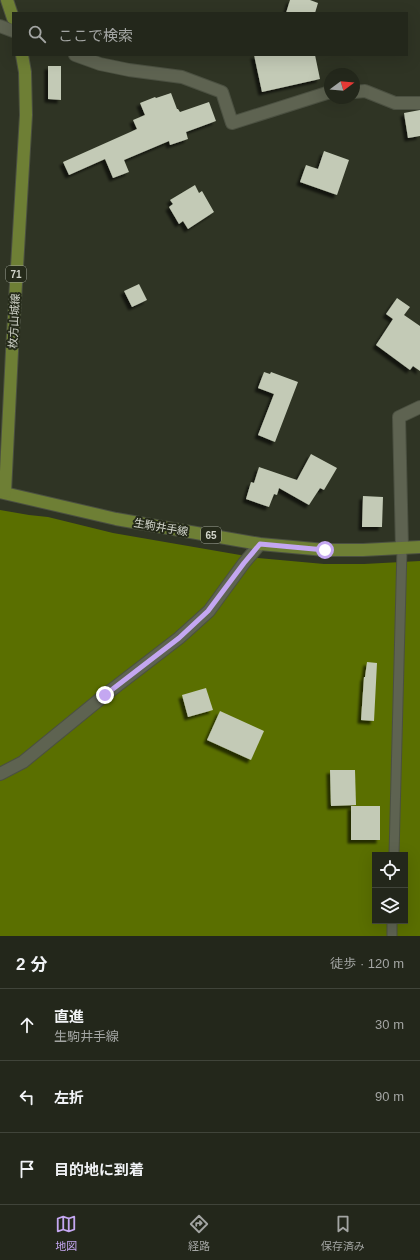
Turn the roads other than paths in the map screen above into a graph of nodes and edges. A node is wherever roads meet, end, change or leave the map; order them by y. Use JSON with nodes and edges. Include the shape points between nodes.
{"nodes":[{"id":1,"x":7,"y":0,"type":"edge"},
{"id":2,"x":12,"y":15,"type":"edge"},
{"id":3,"x":0,"y":26,"type":"edge"},
{"id":4,"x":12,"y":31,"type":"edge"},
{"id":5,"x":22,"y":56,"type":"edge"},
{"id":6,"x":78,"y":56,"type":"edge"},
{"id":7,"x":360,"y":92,"type":"edge"},
{"id":8,"x":324,"y":94,"type":"edge"},
{"id":9,"x":420,"y":103,"type":"edge"},
{"id":10,"x":420,"y":407,"type":"edge"},
{"id":11,"x":2,"y":492,"type":"edge"},
{"id":12,"x":260,"y":544,"type":"junction"},
{"id":13,"x":420,"y":547,"type":"edge"},
{"id":14,"x":402,"y":548,"type":"junction"},
{"id":15,"x":0,"y":774,"type":"edge"},
{"id":16,"x":394,"y":852,"type":"edge"},
{"id":17,"x":392,"y":924,"type":"edge"},
{"id":18,"x":392,"y":936,"type":"edge"}],
"edges":[{"from":1,"to":2,"type":"main road"},
{"from":3,"to":4,"type":"street"},
{"from":5,"to":11,"type":"main road","name":"枚方山城線","number":"71","via":[[26,115]]},
{"from":6,"to":8,"type":"street","via":[[129,70],[182,77],[222,92],[232,123]]},
{"from":7,"to":9,"type":"street","via":[[396,103]]},
{"from":10,"to":14,"type":"street","via":[[399,417]]},
{"from":11,"to":12,"type":"main road","name":"生駒井手線","number":"65","via":[[116,519]]},
{"from":12,"to":14,"type":"main road","name":"生駒井手線","number":"65","via":[[325,550]]},
{"from":12,"to":15,"type":"street","via":[[203,617],[23,762]]},
{"from":13,"to":14,"type":"main road","name":"生駒井手線","number":"65"},
{"from":14,"to":16,"type":"lane"},
{"from":17,"to":18,"type":"lane"}]}
